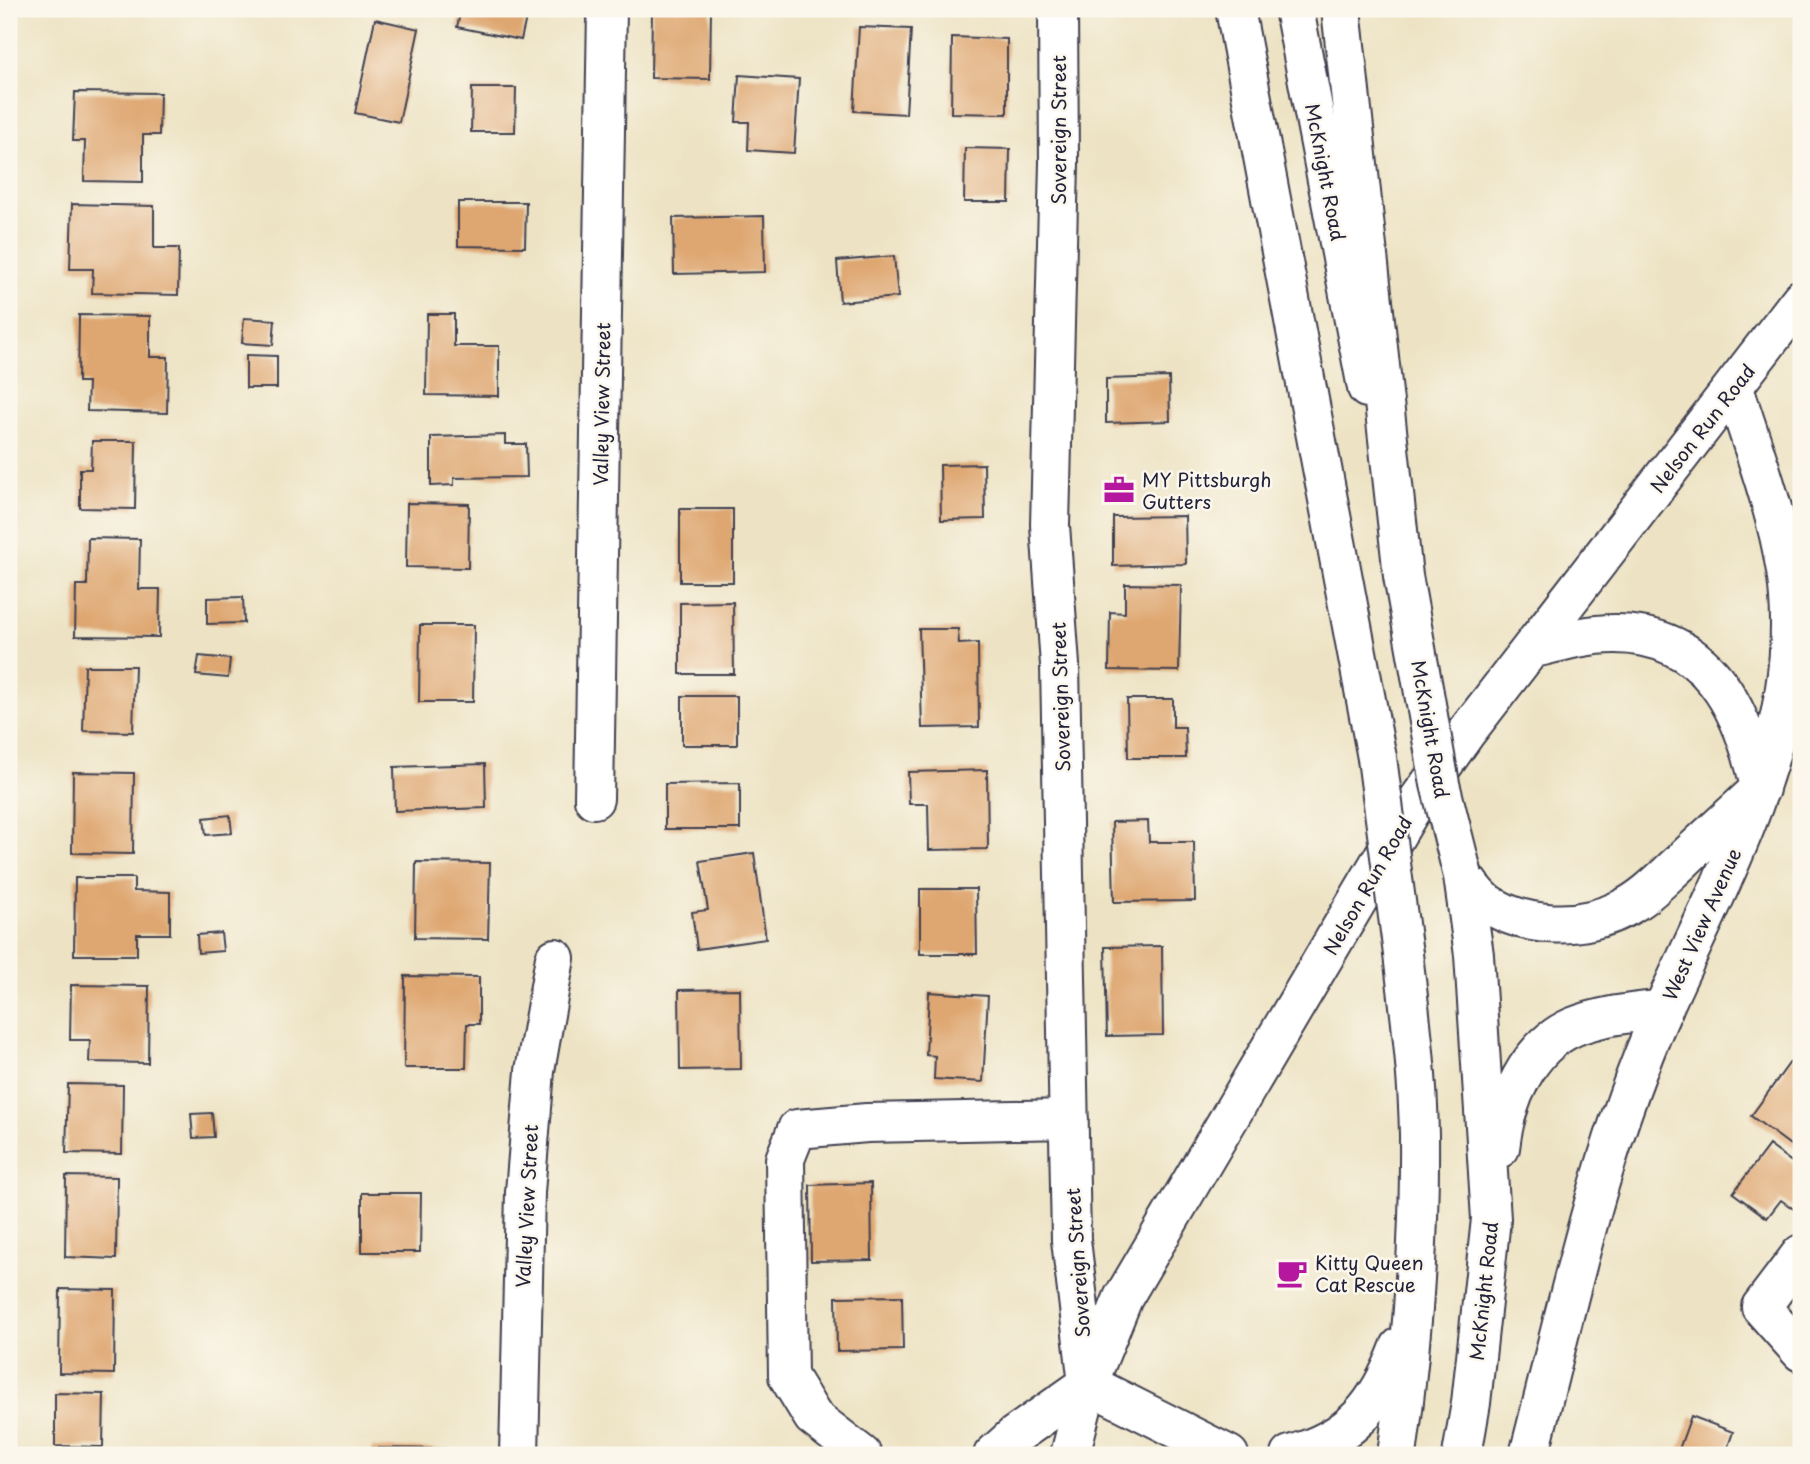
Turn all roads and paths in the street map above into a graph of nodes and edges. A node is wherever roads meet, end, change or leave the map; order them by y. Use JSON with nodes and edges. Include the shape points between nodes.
{"nodes":[{"id":1,"x":607,"y":9,"type":"edge"},
{"id":2,"x":1058,"y":9,"type":"edge"},
{"id":3,"x":1235,"y":9,"type":"edge"},
{"id":4,"x":1294,"y":9,"type":"edge"},
{"id":5,"x":1341,"y":9,"type":"edge"},
{"id":6,"x":1801,"y":299,"type":"edge"},
{"id":7,"x":1734,"y":388,"type":"junction"},
{"id":8,"x":1404,"y":576,"type":"junction"},
{"id":9,"x":1531,"y":649,"type":"junction"},
{"id":10,"x":1760,"y":789,"type":"junction"},
{"id":11,"x":594,"y":799,"type":"dead end"},
{"id":12,"x":1463,"y":876,"type":"junction"},
{"id":13,"x":555,"y":958,"type":"dead end"},
{"id":14,"x":1663,"y":1009,"type":"junction"},
{"id":15,"x":1069,"y":1119,"type":"junction"},
{"id":16,"x":1491,"y":1219,"type":"junction"},
{"id":17,"x":1801,"y":1254,"type":"edge"},
{"id":18,"x":1415,"y":1309,"type":"junction"},
{"id":19,"x":1801,"y":1352,"type":"edge"},
{"id":20,"x":1088,"y":1384,"type":"junction"},
{"id":21,"x":519,"y":1455,"type":"edge"},
{"id":22,"x":862,"y":1455,"type":"edge"},
{"id":23,"x":993,"y":1455,"type":"edge"},
{"id":24,"x":1070,"y":1455,"type":"edge"},
{"id":25,"x":1229,"y":1455,"type":"edge"},
{"id":26,"x":1290,"y":1455,"type":"edge"},
{"id":27,"x":1397,"y":1455,"type":"edge"},
{"id":28,"x":1462,"y":1455,"type":"edge"},
{"id":29,"x":1529,"y":1455,"type":"edge"}],
"edges":[{"from":1,"to":11,"type":"main road","name":"Valley View Street"},
{"from":2,"to":15,"type":"main road","name":"Sovereign Street","via":[[1050,525],[1060,665]]},
{"from":3,"to":18,"type":"main road","bridge":true,"via":[[1377,758],[1403,954],[1419,1132]]},
{"from":4,"to":8,"type":"main road","name":"McKnight Road"},
{"from":5,"to":8,"type":"main road"},
{"from":6,"to":7,"type":"main road","name":"Nelson Run Road"},
{"from":7,"to":9,"type":"main road","name":"Nelson Run Road"},
{"from":7,"to":10,"type":"main road","name":"West View Avenue","via":[[1778,531],[1789,616],[1782,705]]},
{"from":8,"to":12,"type":"main road","name":"McKnight Road","bridge":true,"via":[[1440,784]]},
{"from":9,"to":10,"type":"main road","via":[[1616,634],[1646,637],[1675,648],[1722,686],[1738,712]]},
{"from":9,"to":20,"type":"main road","name":"Nelson Run Road","via":[[1409,813],[1123,1298]]},
{"from":10,"to":12,"type":"main road","via":[[1647,893],[1598,918],[1569,924],[1507,914],[1482,899]]},
{"from":10,"to":14,"type":"main road","name":"West View Avenue"},
{"from":12,"to":16,"type":"main road","name":"McKnight Road","via":[[1475,955]]},
{"from":13,"to":21,"type":"main road","name":"Valley View Street","via":[[535,1071],[525,1192]]},
{"from":14,"to":16,"type":"main road","via":[[1571,1028],[1548,1043],[1530,1064],[1503,1122]]},
{"from":14,"to":29,"type":"main road","name":"West View Avenue","via":[[1605,1161]]},
{"from":15,"to":20,"type":"main road","name":"Sovereign Street","via":[[1071,1240]]},
{"from":15,"to":22,"type":"main road","via":[[797,1129],[785,1159],[788,1376],[813,1417]]},
{"from":16,"to":28,"type":"main road","name":"McKnight Road"},
{"from":17,"to":19,"type":"main road","via":[[1761,1307]]},
{"from":18,"to":26,"type":"main road","via":[[1392,1367],[1360,1419],[1339,1437]]},
{"from":18,"to":27,"type":"main road"},
{"from":20,"to":23,"type":"main road"},
{"from":20,"to":24,"type":"main road","name":"Nelson Run Road"},
{"from":20,"to":25,"type":"main road"}]}
